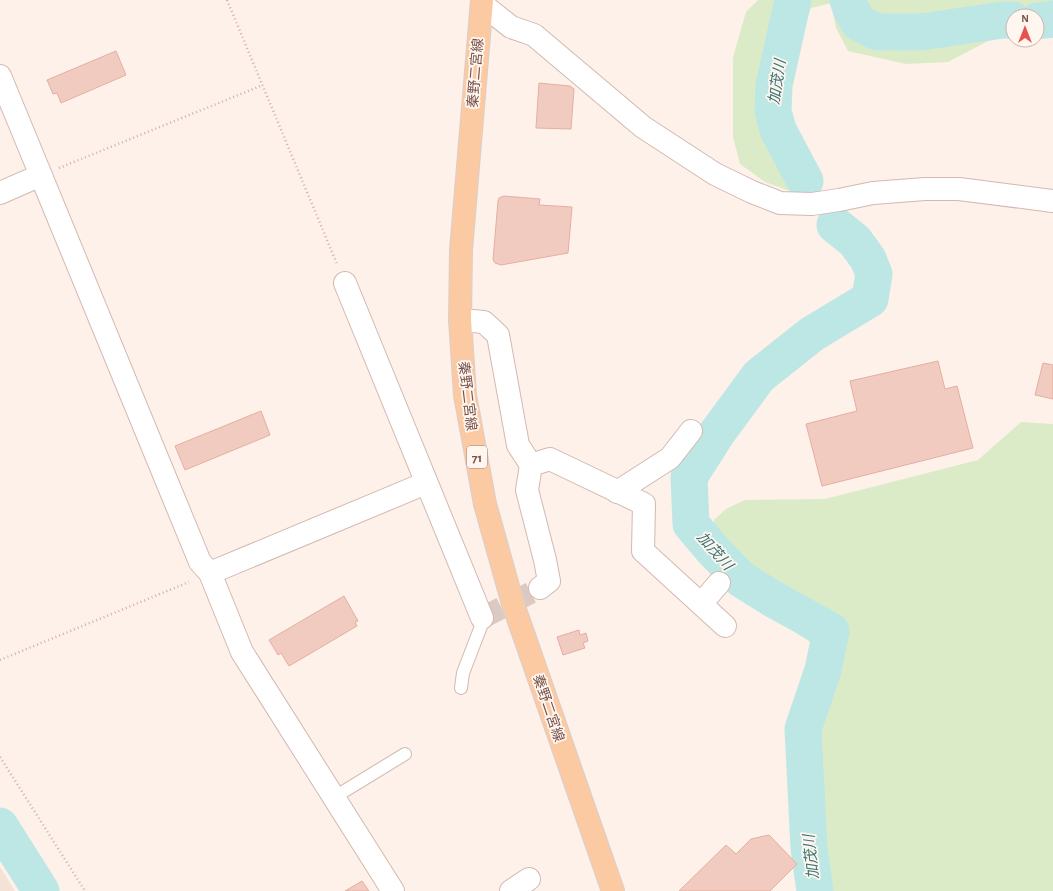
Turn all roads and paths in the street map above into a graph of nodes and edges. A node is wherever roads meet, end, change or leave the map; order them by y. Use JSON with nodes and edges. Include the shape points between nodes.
{"nodes":[{"id":1,"x":227,"y":0,"type":"edge"},
{"id":2,"x":480,"y":1,"type":"edge"},
{"id":3,"x":0,"y":76,"type":"edge"},
{"id":4,"x":263,"y":86,"type":"junction"},
{"id":5,"x":41,"y":175,"type":"junction"},
{"id":6,"x":0,"y":193,"type":"edge"},
{"id":7,"x":1053,"y":201,"type":"edge"},
{"id":8,"x":345,"y":283,"type":"joint"},
{"id":9,"x":460,"y":320,"type":"junction"},
{"id":10,"x":690,"y":431,"type":"dead end"},
{"id":11,"x":531,"y":465,"type":"junction"},
{"id":12,"x":426,"y":483,"type":"junction"},
{"id":13,"x":617,"y":492,"type":"junction"},
{"id":14,"x":210,"y":574,"type":"junction"},
{"id":15,"x":719,"y":583,"type":"dead end"},
{"id":16,"x":540,"y":588,"type":"tunnel mouth"},
{"id":17,"x":701,"y":604,"type":"junction"},
{"id":18,"x":482,"y":618,"type":"joint"},
{"id":19,"x":725,"y":626,"type":"dead end"},
{"id":20,"x":0,"y":660,"type":"edge"},
{"id":21,"x":462,"y":688,"type":"dead end"},
{"id":22,"x":405,"y":754,"type":"dead end"},
{"id":23,"x":0,"y":758,"type":"edge"},
{"id":24,"x":333,"y":798,"type":"junction"},
{"id":25,"x":529,"y":879,"type":"dead end"},
{"id":26,"x":85,"y":891,"type":"edge"},
{"id":27,"x":392,"y":891,"type":"edge"},
{"id":28,"x":511,"y":891,"type":"edge"},
{"id":29,"x":613,"y":891,"type":"edge"}],
"edges":[{"from":1,"to":4,"type":"path"},
{"from":2,"to":7,"type":"street","via":[[511,26],[534,35],[643,127],[715,174],[780,203],[812,204],[873,193],[926,189],[959,189]]},
{"from":2,"to":9,"type":"main road","name":"秦野二宮線","number":"71","via":[[461,250]]},
{"from":3,"to":5,"type":"street"},
{"from":4,"to":5,"type":"path"},
{"from":4,"to":8,"type":"path"},
{"from":5,"to":6,"type":"street"},
{"from":5,"to":14,"type":"street","via":[[200,562]]},
{"from":8,"to":12,"type":"street"},
{"from":9,"to":11,"type":"street","via":[[484,322],[498,335],[518,445]]},
{"from":9,"to":29,"type":"main road","name":"秦野二宮線","number":"71","via":[[465,395],[485,504],[513,604]]},
{"from":10,"to":13,"type":"street","via":[[670,458]]},
{"from":11,"to":13,"type":"street","via":[[550,459]]},
{"from":11,"to":16,"type":"street","via":[[527,490],[549,581]]},
{"from":12,"to":14,"type":"street"},
{"from":12,"to":18,"type":"street"},
{"from":13,"to":17,"type":"street","via":[[644,504],[642,551]]},
{"from":14,"to":20,"type":"path"},
{"from":14,"to":24,"type":"street","via":[[242,652]]},
{"from":15,"to":17,"type":"street"},
{"from":17,"to":19,"type":"street"},
{"from":18,"to":21,"type":"lane","via":[[463,673]]},
{"from":22,"to":24,"type":"lane"},
{"from":23,"to":26,"type":"path"},
{"from":24,"to":27,"type":"street"},
{"from":25,"to":28,"type":"street"}]}
